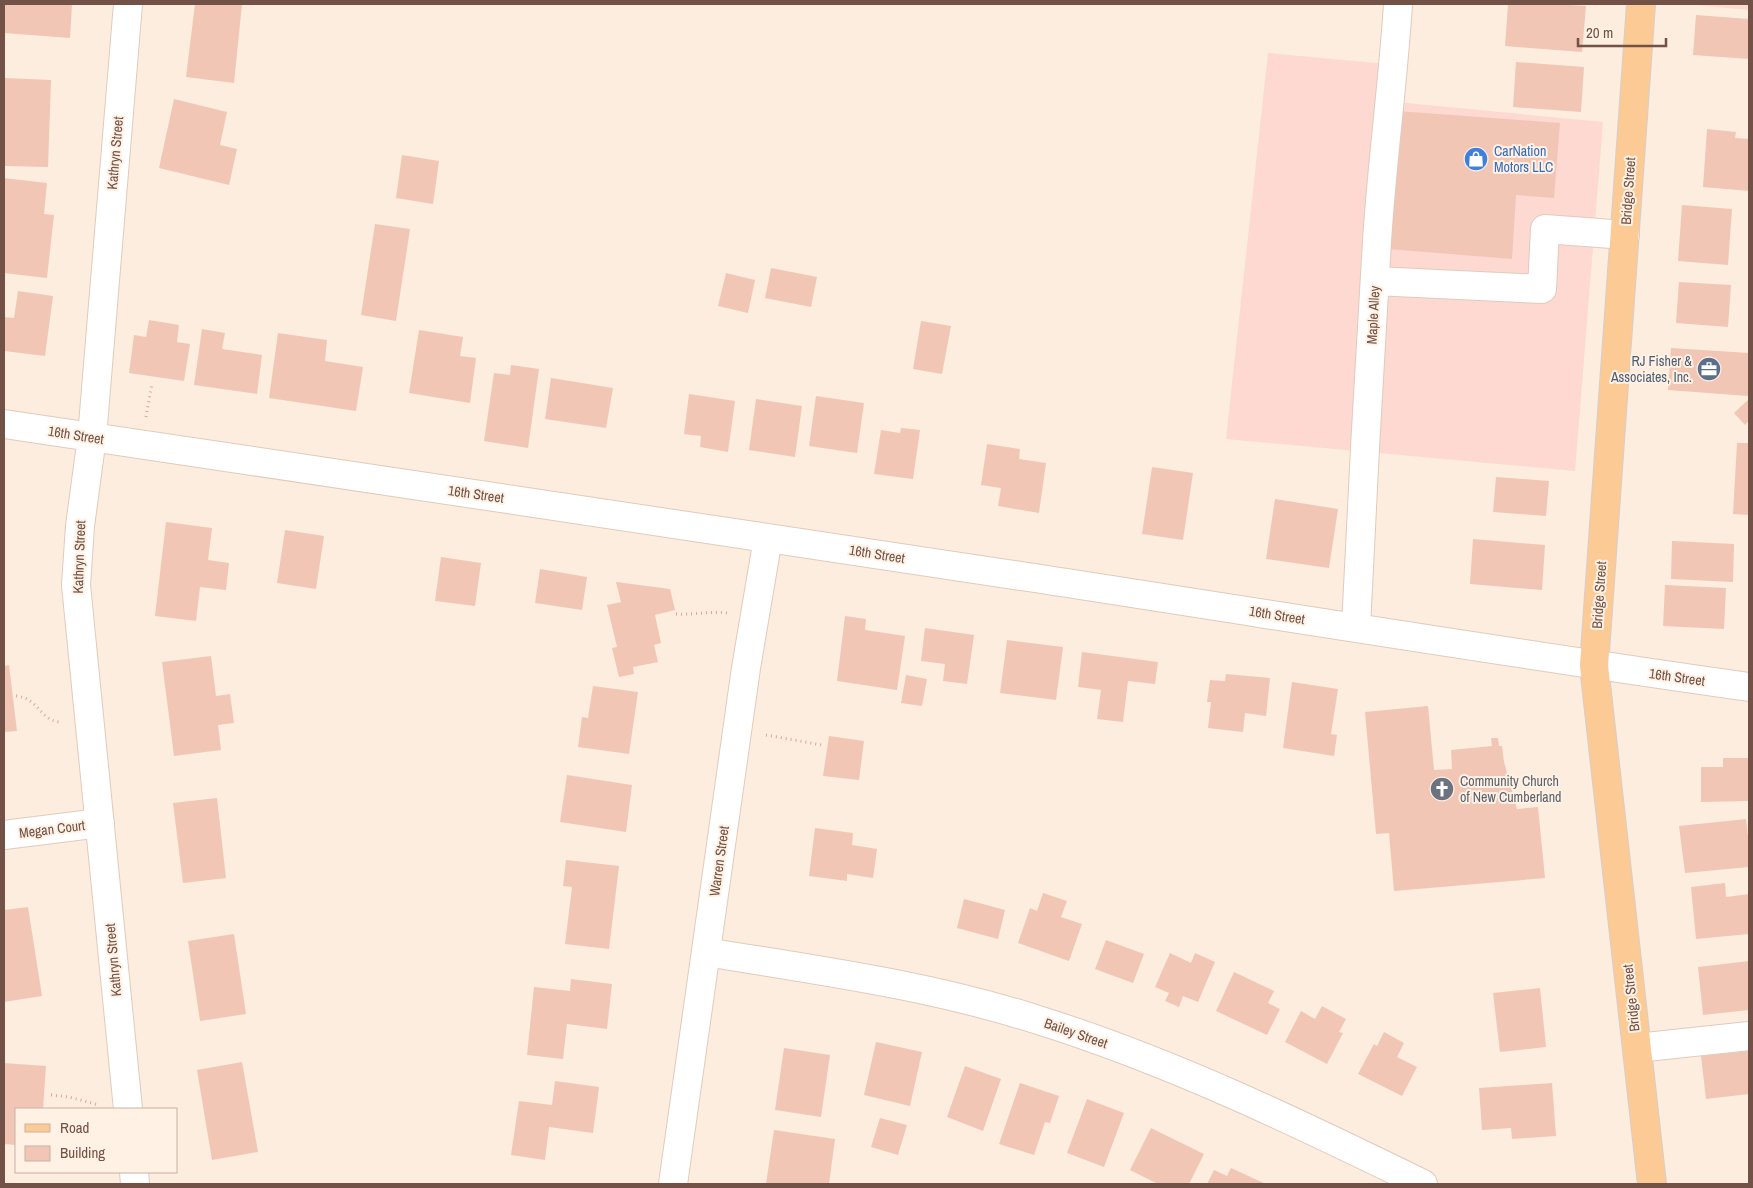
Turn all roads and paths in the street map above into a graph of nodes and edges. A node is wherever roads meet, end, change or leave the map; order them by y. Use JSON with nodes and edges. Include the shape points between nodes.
{"nodes":[{"id":1,"x":128,"y":4,"type":"edge"},
{"id":2,"x":1398,"y":4,"type":"edge"},
{"id":3,"x":1641,"y":4,"type":"edge"},
{"id":4,"x":1625,"y":235,"type":"junction"},
{"id":5,"x":1375,"y":281,"type":"junction"},
{"id":6,"x":4,"y":424,"type":"edge"},
{"id":7,"x":92,"y":438,"type":"junction"},
{"id":8,"x":768,"y":538,"type":"junction"},
{"id":9,"x":676,"y":614,"type":"dead end"},
{"id":10,"x":754,"y":618,"type":"junction"},
{"id":11,"x":1356,"y":627,"type":"junction"},
{"id":12,"x":1594,"y":666,"type":"junction"},
{"id":13,"x":1749,"y":687,"type":"edge"},
{"id":14,"x":16,"y":696,"type":"dead end"},
{"id":15,"x":90,"y":721,"type":"junction"},
{"id":16,"x":737,"y":730,"type":"junction"},
{"id":17,"x":822,"y":745,"type":"dead end"},
{"id":18,"x":100,"y":823,"type":"junction"},
{"id":19,"x":4,"y":835,"type":"edge"},
{"id":20,"x":706,"y":952,"type":"junction"},
{"id":21,"x":1749,"y":1036,"type":"edge"},
{"id":22,"x":1637,"y":1048,"type":"junction"},
{"id":23,"x":51,"y":1095,"type":"dead end"},
{"id":24,"x":116,"y":1108,"type":"edge"},
{"id":25,"x":673,"y":1184,"type":"edge"},
{"id":26,"x":1423,"y":1184,"type":"edge"},
{"id":27,"x":1652,"y":1184,"type":"edge"}],
"edges":[{"from":1,"to":7,"type":"street","name":"Kathryn Street"},
{"from":2,"to":5,"type":"street","name":"Maple Alley"},
{"from":3,"to":4,"type":"main road","name":"Bridge Street"},
{"from":4,"to":5,"type":"street","via":[[1545,229],[1542,289]]},
{"from":4,"to":12,"type":"main road","name":"Bridge Street"},
{"from":5,"to":11,"type":"street","name":"Maple Alley"},
{"from":6,"to":7,"type":"street","name":"16th Street"},
{"from":7,"to":8,"type":"street","name":"16th Street"},
{"from":7,"to":15,"type":"street","name":"Kathryn Street","via":[[76,585]]},
{"from":8,"to":10,"type":"street","name":"Warren Street"},
{"from":8,"to":11,"type":"street","name":"16th Street"},
{"from":9,"to":10,"type":"path","via":[[712,611]]},
{"from":10,"to":16,"type":"street","name":"Warren Street"},
{"from":11,"to":12,"type":"street","name":"16th Street"},
{"from":12,"to":13,"type":"street","name":"16th Street"},
{"from":12,"to":22,"type":"main road","name":"Bridge Street"},
{"from":14,"to":15,"type":"path","via":[[34,702],[52,721]]},
{"from":15,"to":18,"type":"street","name":"Kathryn Street"},
{"from":16,"to":17,"type":"path"},
{"from":16,"to":20,"type":"street","name":"Warren Street"},
{"from":18,"to":19,"type":"street","name":"Megan Court"},
{"from":18,"to":24,"type":"street","name":"Kathryn Street"},
{"from":20,"to":25,"type":"street","name":"Warren Street"},
{"from":20,"to":26,"type":"street","name":"Bailey Street","via":[[847,975],[1034,1018],[1127,1050],[1242,1097]]},
{"from":21,"to":22,"type":"street"},
{"from":22,"to":27,"type":"main road","name":"Bridge Street"},
{"from":23,"to":24,"type":"path"}]}
